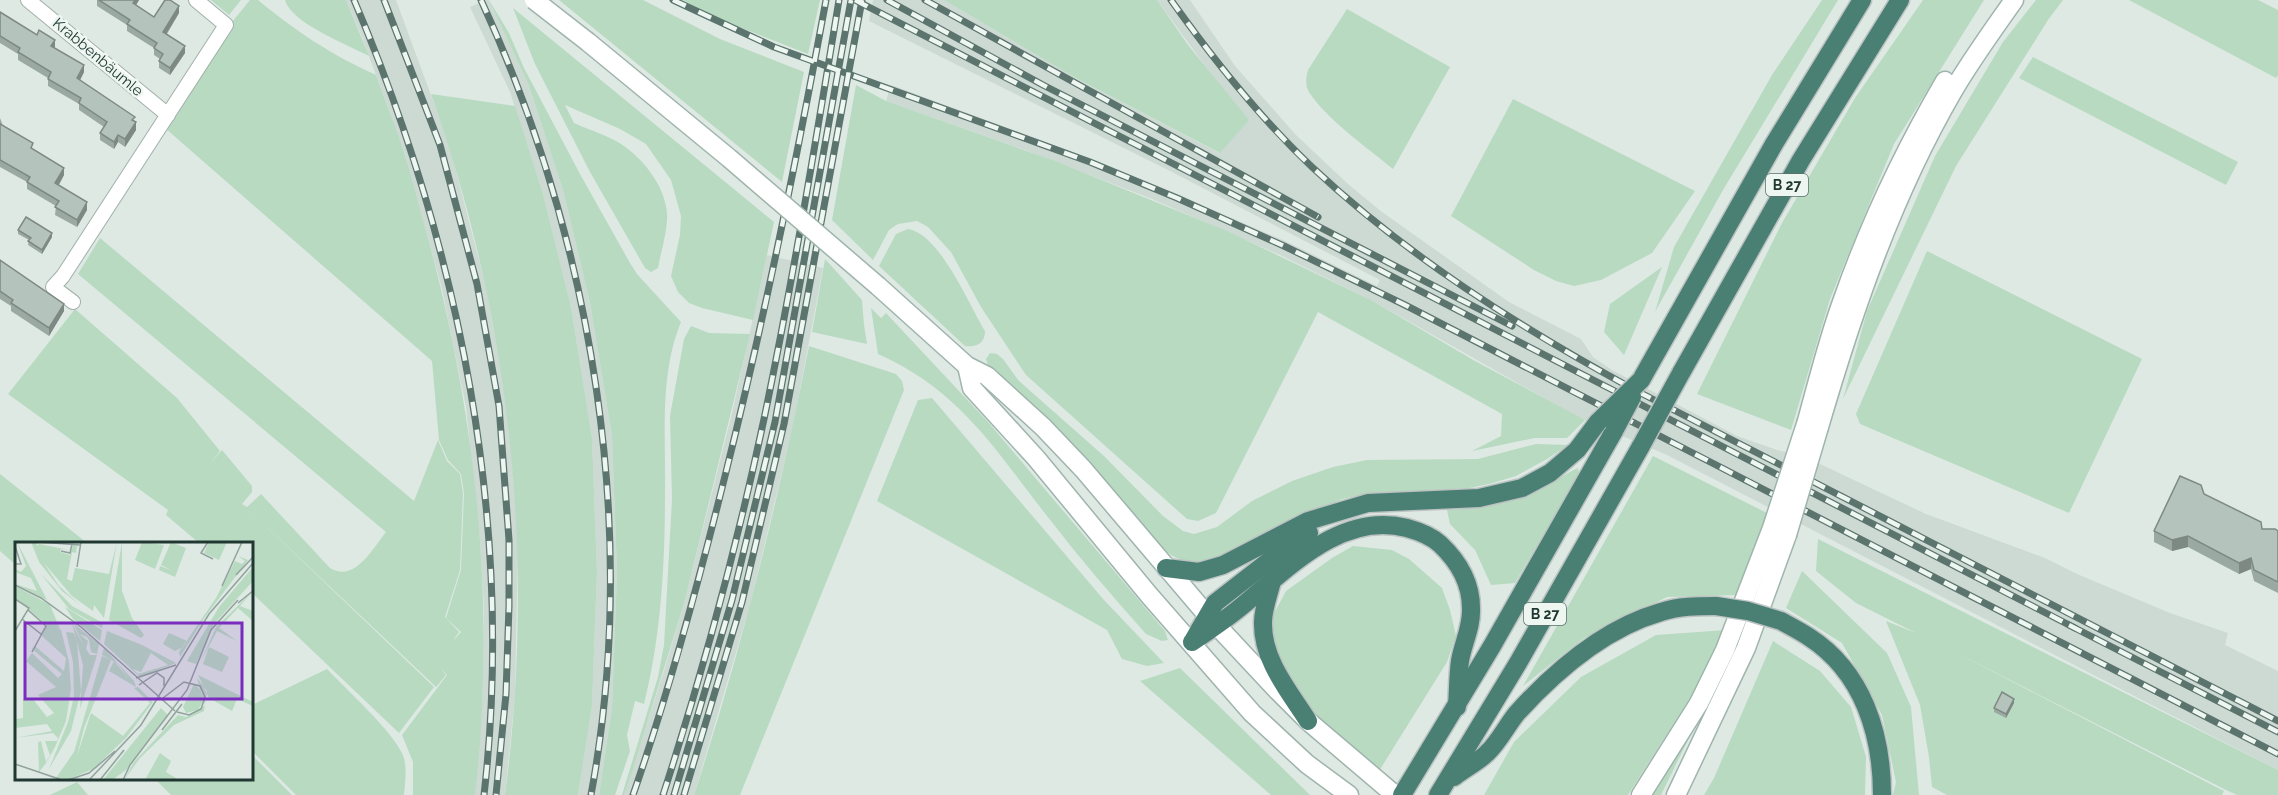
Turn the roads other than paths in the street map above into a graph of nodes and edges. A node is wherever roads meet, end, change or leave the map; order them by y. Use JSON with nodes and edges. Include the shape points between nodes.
{"nodes":[{"id":1,"x":28,"y":0,"type":"edge"},
{"id":2,"x":196,"y":0,"type":"edge"},
{"id":3,"x":534,"y":0,"type":"edge"},
{"id":4,"x":1862,"y":0,"type":"edge"},
{"id":5,"x":1900,"y":0,"type":"edge"},
{"id":6,"x":2000,"y":0,"type":"edge"},
{"id":7,"x":2014,"y":0,"type":"edge"},
{"id":8,"x":168,"y":115,"type":"junction"},
{"id":9,"x":73,"y":302,"type":"dead end"},
{"id":10,"x":967,"y":366,"type":"junction"},
{"id":11,"x":1813,"y":424,"type":"junction"},
{"id":12,"x":1606,"y":426,"type":"junction"},
{"id":13,"x":1340,"y":512,"type":"junction"},
{"id":14,"x":1780,"y":532,"type":"junction"},
{"id":15,"x":1166,"y":568,"type":"junction"},
{"id":16,"x":1272,"y":581,"type":"junction"},
{"id":17,"x":1212,"y":620,"type":"junction"},
{"id":18,"x":1192,"y":642,"type":"junction"},
{"id":19,"x":1457,"y":707,"type":"junction"},
{"id":20,"x":1308,"y":721,"type":"junction"},
{"id":21,"x":1443,"y":788,"type":"edge"},
{"id":22,"x":1349,"y":795,"type":"edge"},
{"id":23,"x":1395,"y":795,"type":"edge"},
{"id":24,"x":1402,"y":795,"type":"edge"},
{"id":25,"x":1641,"y":795,"type":"edge"},
{"id":26,"x":1676,"y":795,"type":"edge"},
{"id":27,"x":1882,"y":795,"type":"edge"}],
"edges":[{"from":1,"to":8,"type":"street","name":"Krabbenbäumle"},
{"from":2,"to":8,"type":"street","via":[[226,25]]},
{"from":3,"to":10,"type":"main road","bridge":true,"via":[[729,158]]},
{"from":4,"to":12,"type":"highway","number":"B 27","bridge":true,"via":[[1774,144],[1641,380]]},
{"from":5,"to":21,"type":"highway","number":"B 27","bridge":true,"via":[[1801,160],[1518,663]]},
{"from":6,"to":11,"type":"main road","via":[[1949,73],[1912,137],[1875,217],[1841,303]]},
{"from":7,"to":11,"type":"main road","via":[[1952,92],[1901,193]]},
{"from":8,"to":9,"type":"street","via":[[53,287]]},
{"from":10,"to":15,"type":"main road","via":[[987,376],[1042,427],[1090,477]]},
{"from":10,"to":18,"type":"main road","via":[[972,387]]},
{"from":11,"to":14,"type":"main road","bridge":true},
{"from":12,"to":13,"type":"highway","number":"B 27","via":[[1550,472],[1522,488],[1479,498],[1368,503]]},
{"from":12,"to":19,"type":"highway","number":"B 27"},
{"from":13,"to":15,"type":"highway","number":"B 27","via":[[1308,521],[1223,565],[1199,572]]},
{"from":13,"to":17,"type":"highway","number":"B 27","via":[[1215,603]]},
{"from":14,"to":25,"type":"main road","via":[[1699,703]]},
{"from":14,"to":26,"type":"main road","via":[[1746,648]]},
{"from":15,"to":17,"type":"main road"},
{"from":16,"to":17,"type":"highway","number":"B 27"},
{"from":16,"to":19,"type":"highway","number":"B 27","via":[[1314,549],[1358,528],[1401,527],[1437,542],[1461,570],[1471,608]]},
{"from":16,"to":20,"type":"highway","via":[[1262,620],[1265,646]]},
{"from":17,"to":18,"type":"highway","number":"B 27"},
{"from":17,"to":20,"type":"main road"},
{"from":18,"to":22,"type":"main road","via":[[1252,713],[1307,764]]},
{"from":19,"to":24,"type":"highway","number":"B 27"},
{"from":20,"to":23,"type":"main road"},
{"from":21,"to":27,"type":"highway","number":"B 27","bridge":true,"via":[[1488,753],[1543,686],[1603,638],[1663,611],[1716,606],[1781,621],[1811,638],[1834,658],[1856,685],[1871,715],[1880,750]]}]}
